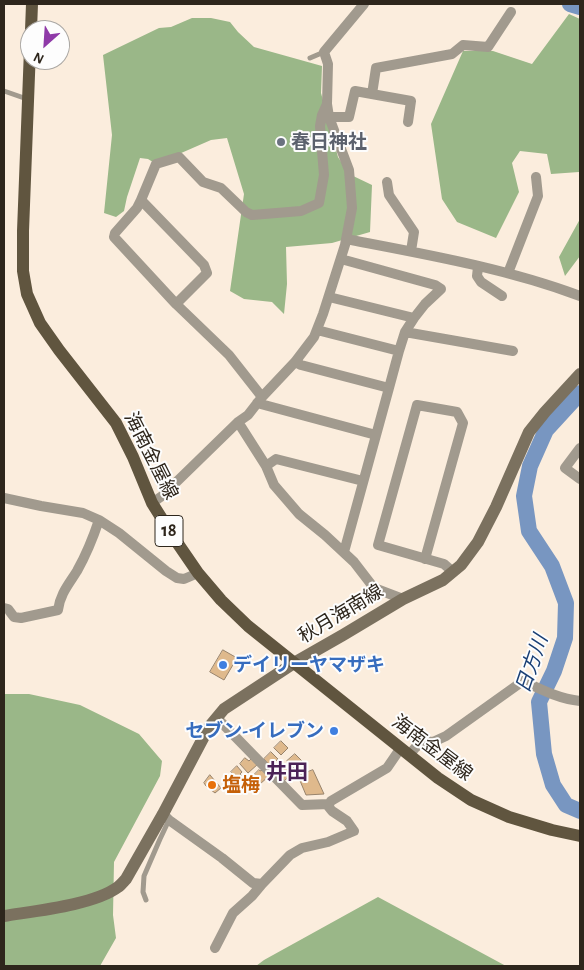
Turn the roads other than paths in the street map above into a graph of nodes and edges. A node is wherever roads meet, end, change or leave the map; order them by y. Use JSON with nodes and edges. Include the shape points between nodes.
{"nodes":[{"id":1,"x":32,"y":4,"type":"edge"},
{"id":2,"x":364,"y":4,"type":"edge"},
{"id":3,"x":510,"y":12,"type":"dead end"},
{"id":4,"x":31,"y":20,"type":"edge"},
{"id":5,"x":324,"y":52,"type":"junction"},
{"id":6,"x":310,"y":58,"type":"dead end"},
{"id":7,"x":29,"y":70,"type":"edge"},
{"id":8,"x":4,"y":91,"type":"edge"},
{"id":9,"x":372,"y":94,"type":"junction"},
{"id":10,"x":28,"y":99,"type":"junction"},
{"id":11,"x":327,"y":104,"type":"junction"},
{"id":12,"x":329,"y":117,"type":"junction"},
{"id":13,"x":408,"y":122,"type":"dead end"},
{"id":14,"x":536,"y":177,"type":"dead end"},
{"id":15,"x":387,"y":182,"type":"dead end"},
{"id":16,"x":142,"y":200,"type":"junction"},
{"id":17,"x":346,"y":239,"type":"junction"},
{"id":18,"x":410,"y":251,"type":"junction"},
{"id":19,"x":341,"y":259,"type":"junction"},
{"id":20,"x":478,"y":266,"type":"junction"},
{"id":21,"x":508,"y":273,"type":"junction"},
{"id":22,"x":502,"y":296,"type":"dead end"},
{"id":23,"x":580,"y":296,"type":"edge"},
{"id":24,"x":329,"y":297,"type":"junction"},
{"id":25,"x":176,"y":304,"type":"junction"},
{"id":26,"x":414,"y":318,"type":"junction"},
{"id":27,"x":317,"y":330,"type":"junction"},
{"id":28,"x":405,"y":332,"type":"junction"},
{"id":29,"x":513,"y":350,"type":"dead end"},
{"id":30,"x":399,"y":351,"type":"junction"},
{"id":31,"x":295,"y":362,"type":"junction"},
{"id":32,"x":580,"y":374,"type":"edge"},
{"id":33,"x":389,"y":388,"type":"junction"},
{"id":34,"x":259,"y":400,"type":"junction"},
{"id":35,"x":238,"y":422,"type":"junction"},
{"id":36,"x":376,"y":435,"type":"junction"},
{"id":37,"x":580,"y":448,"type":"edge"},
{"id":38,"x":266,"y":466,"type":"junction"},
{"id":39,"x":580,"y":479,"type":"edge"},
{"id":40,"x":363,"y":481,"type":"junction"},
{"id":41,"x":4,"y":498,"type":"edge"},
{"id":42,"x":152,"y":503,"type":"junction"},
{"id":43,"x":99,"y":520,"type":"junction"},
{"id":44,"x":344,"y":552,"type":"junction"},
{"id":45,"x":425,"y":559,"type":"junction"},
{"id":46,"x":453,"y":572,"type":"junction"},
{"id":47,"x":198,"y":573,"type":"junction"},
{"id":48,"x":403,"y":599,"type":"junction"},
{"id":49,"x":4,"y":608,"type":"edge"},
{"id":50,"x":294,"y":663,"type":"junction"},
{"id":51,"x":580,"y":701,"type":"edge"},
{"id":52,"x":217,"y":718,"type":"junction"},
{"id":53,"x":405,"y":752,"type":"junction"},
{"id":54,"x":330,"y":804,"type":"junction"},
{"id":55,"x":166,"y":817,"type":"junction"},
{"id":56,"x":580,"y":836,"type":"edge"},
{"id":57,"x":262,"y":884,"type":"junction"},
{"id":58,"x":146,"y":900,"type":"dead end"},
{"id":59,"x":4,"y":916,"type":"edge"},
{"id":60,"x":214,"y":948,"type":"dead end"}],
"edges":[{"from":1,"to":4,"type":"main road"},
{"from":2,"to":5,"type":"street"},
{"from":3,"to":9,"type":"street","via":[[488,47],[463,45],[452,54],[376,68]]},
{"from":5,"to":6,"type":"lane"},
{"from":5,"to":11,"type":"street","via":[[328,64]]},
{"from":7,"to":10,"type":"main road","name":"海南金屋線","number":"18"},
{"from":8,"to":10,"type":"lane"},
{"from":9,"to":12,"type":"street","via":[[355,91],[349,117]]},
{"from":9,"to":13,"type":"street","via":[[411,101]]},
{"from":10,"to":42,"type":"main road","name":"海南金屋線","number":"18","via":[[23,231],[23,271],[27,294],[40,322],[59,350],[116,423]]},
{"from":11,"to":12,"type":"street"},
{"from":11,"to":16,"type":"street","via":[[320,126],[324,175],[319,203],[302,211],[252,215],[221,188],[203,182],[179,157],[156,164]]},
{"from":12,"to":17,"type":"street","via":[[349,170],[352,208]]},
{"from":14,"to":21,"type":"street","via":[[538,196]]},
{"from":15,"to":18,"type":"street","via":[[389,195],[414,232]]},
{"from":16,"to":25,"type":"street","via":[[114,237]]},
{"from":16,"to":25,"type":"street","via":[[204,265],[208,274]]},
{"from":17,"to":18,"type":"street"},
{"from":17,"to":19,"type":"street"},
{"from":18,"to":20,"type":"street"},
{"from":19,"to":24,"type":"street"},
{"from":19,"to":26,"type":"street","via":[[441,289]]},
{"from":20,"to":21,"type":"street"},
{"from":20,"to":22,"type":"street","via":[[477,276],[481,282]]},
{"from":21,"to":23,"type":"street"},
{"from":24,"to":26,"type":"street"},
{"from":24,"to":27,"type":"street"},
{"from":25,"to":34,"type":"street","via":[[229,355]]},
{"from":26,"to":28,"type":"street"},
{"from":27,"to":30,"type":"street"},
{"from":27,"to":31,"type":"street"},
{"from":28,"to":29,"type":"street"},
{"from":28,"to":30,"type":"street"},
{"from":30,"to":33,"type":"street"},
{"from":31,"to":33,"type":"street"},
{"from":31,"to":34,"type":"street"},
{"from":32,"to":46,"type":"main road","name":"秋月海南線","via":[[529,432],[478,542]]},
{"from":33,"to":36,"type":"street"},
{"from":34,"to":35,"type":"street"},
{"from":34,"to":36,"type":"street"},
{"from":35,"to":38,"type":"street"},
{"from":35,"to":42,"type":"street"},
{"from":36,"to":40,"type":"street"},
{"from":37,"to":39,"type":"street","via":[[565,468]]},
{"from":38,"to":40,"type":"street","via":[[276,459]]},
{"from":38,"to":44,"type":"street","via":[[274,485],[298,514]]},
{"from":40,"to":44,"type":"street"},
{"from":41,"to":43,"type":"street","via":[[83,513]]},
{"from":42,"to":47,"type":"main road","name":"海南金屋線","number":"18"},
{"from":43,"to":47,"type":"street","via":[[177,578],[184,579]]},
{"from":43,"to":49,"type":"street","via":[[77,571],[59,601],[58,610],[21,618],[14,617]]},
{"from":44,"to":48,"type":"street","via":[[374,588]]},
{"from":45,"to":45,"type":"street","via":[[378,545],[417,405],[456,412],[463,423]]},
{"from":45,"to":46,"type":"street","via":[[444,564]]},
{"from":46,"to":48,"type":"main road","name":"秋月海南線"},
{"from":47,"to":50,"type":"main road","name":"海南金屋線","number":"18","via":[[248,626]]},
{"from":48,"to":50,"type":"main road","name":"秋月海南線"},
{"from":50,"to":52,"type":"main road","name":"秋月海南線","via":[[224,709]]},
{"from":50,"to":53,"type":"main road","name":"海南金屋線","number":"18"},
{"from":51,"to":53,"type":"street","via":[[549,693],[523,681],[446,736],[433,742],[423,741]]},
{"from":52,"to":54,"type":"street","via":[[302,805]]},
{"from":52,"to":55,"type":"main road","name":"秋月海南線","via":[[209,727]]},
{"from":53,"to":54,"type":"street","via":[[387,768]]},
{"from":53,"to":56,"type":"main road","name":"海南金屋線","number":"18","via":[[471,800],[509,817]]},
{"from":54,"to":57,"type":"street","via":[[332,811],[347,821],[354,831],[302,848],[290,855]]},
{"from":55,"to":57,"type":"street","via":[[253,883]]},
{"from":55,"to":58,"type":"lane","via":[[144,876]]},
{"from":55,"to":59,"type":"main road","name":"秋月海南線","via":[[118,887],[73,904]]},
{"from":57,"to":60,"type":"street","via":[[233,913]]}]}
